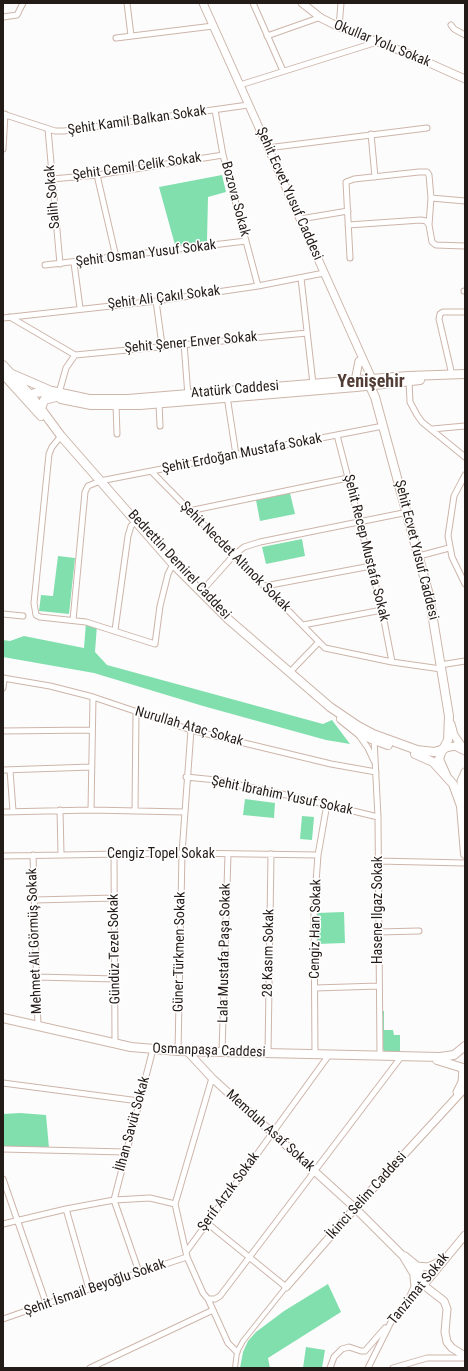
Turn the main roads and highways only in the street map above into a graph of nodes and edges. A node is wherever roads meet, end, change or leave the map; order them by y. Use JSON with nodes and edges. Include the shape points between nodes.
{"nodes":[{"id":1,"x":5,"y":372,"type":"edge"},
{"id":2,"x":465,"y":374,"type":"edge"},
{"id":3,"x":450,"y":375,"type":"junction"},
{"id":4,"x":386,"y":381,"type":"junction"},
{"id":5,"x":370,"y":382,"type":"junction"},
{"id":6,"x":356,"y":384,"type":"junction"},
{"id":7,"x":55,"y":394,"type":"junction"},
{"id":8,"x":227,"y":394,"type":"junction"},
{"id":9,"x":375,"y":397,"type":"junction"},
{"id":10,"x":29,"y":398,"type":"junction"},
{"id":11,"x":188,"y":398,"type":"junction"},
{"id":12,"x":41,"y":409,"type":"junction"},
{"id":13,"x":56,"y":430,"type":"junction"},
{"id":14,"x":330,"y":707,"type":"junction"},
{"id":15,"x":374,"y":738,"type":"junction"},
{"id":16,"x":445,"y":748,"type":"junction"},
{"id":17,"x":446,"y":775,"type":"junction"},
{"id":18,"x":465,"y":854,"type":"edge"},
{"id":19,"x":3,"y":1018,"type":"edge"},
{"id":20,"x":465,"y":1046,"type":"edge"},
{"id":21,"x":417,"y":1057,"type":"junction"},
{"id":22,"x":464,"y":1068,"type":"edge"}],
"edges":[{"from":1,"to":7,"type":"main road"},
{"from":1,"to":10,"type":"main road","name":"Bedrettin Demirel Caddesi"},
{"from":2,"to":3,"type":"main road","name":"Atatürk Caddesi"},
{"from":3,"to":4,"type":"main road","name":"Atatürk Caddesi"},
{"from":3,"to":4,"type":"main road","name":"Atatürk Caddesi","via":[[409,381]]},
{"from":4,"to":5,"type":"main road","name":"Atatürk Caddesi"},
{"from":4,"to":9,"type":"main road"},
{"from":5,"to":6,"type":"main road","name":"Atatürk Caddesi"},
{"from":5,"to":9,"type":"main road","name":"Şehit Ecvet Yusuf Caddesi"},
{"from":6,"to":8,"type":"main road","name":"Atatürk Caddesi"},
{"from":6,"to":8,"type":"main road","name":"Atatürk Caddesi","via":[[313,384]]},
{"from":6,"to":9,"type":"main road"},
{"from":7,"to":10,"type":"main road","name":"Atatürk Caddesi"},
{"from":7,"to":11,"type":"main road","name":"Atatürk Caddesi","via":[[108,399]]},
{"from":7,"to":11,"type":"main road","name":"Atatürk Caddesi","via":[[80,404],[159,403]]},
{"from":7,"to":12,"type":"main road","via":[[44,400]]},
{"from":8,"to":11,"type":"main road","name":"Atatürk Caddesi"},
{"from":9,"to":16,"type":"main road","name":"Şehit Ecvet Yusuf Caddesi","via":[[429,595],[449,716],[449,736]]},
{"from":10,"to":12,"type":"main road","name":"Bedrettin Demirel Caddesi"},
{"from":10,"to":13,"type":"main road","name":"Bedrettin Demirel Caddesi"},
{"from":12,"to":13,"type":"main road","name":"Bedrettin Demirel Caddesi"},
{"from":13,"to":14,"type":"main road","name":"Bedrettin Demirel Caddesi","via":[[173,564],[228,619]]},
{"from":14,"to":15,"type":"main road","name":"Bedrettin Demirel Caddesi"},
{"from":14,"to":15,"type":"main road","name":"Bedrettin Demirel Caddesi","via":[[354,730]]},
{"from":15,"to":16,"type":"main road","name":"Bedrettin Demirel Caddesi","via":[[422,751],[434,752]]},
{"from":15,"to":17,"type":"main road","name":"Bedrettin Demirel Caddesi","via":[[428,758]]},
{"from":16,"to":17,"type":"main road","name":"Şehit Ecvet Yusuf Caddesi","via":[[440,760]]},
{"from":17,"to":18,"type":"main road","via":[[456,789],[461,806]]},
{"from":19,"to":21,"type":"main road","name":"Osmanpaşa Caddesi","via":[[153,1049]]},
{"from":20,"to":21,"type":"main road","name":"Osmanpaşa Caddesi","via":[[451,1056]]},
{"from":20,"to":22,"type":"main road","via":[[462,1056]]},
{"from":21,"to":22,"type":"main road","name":"Osmanpaşa Caddesi"}]}
